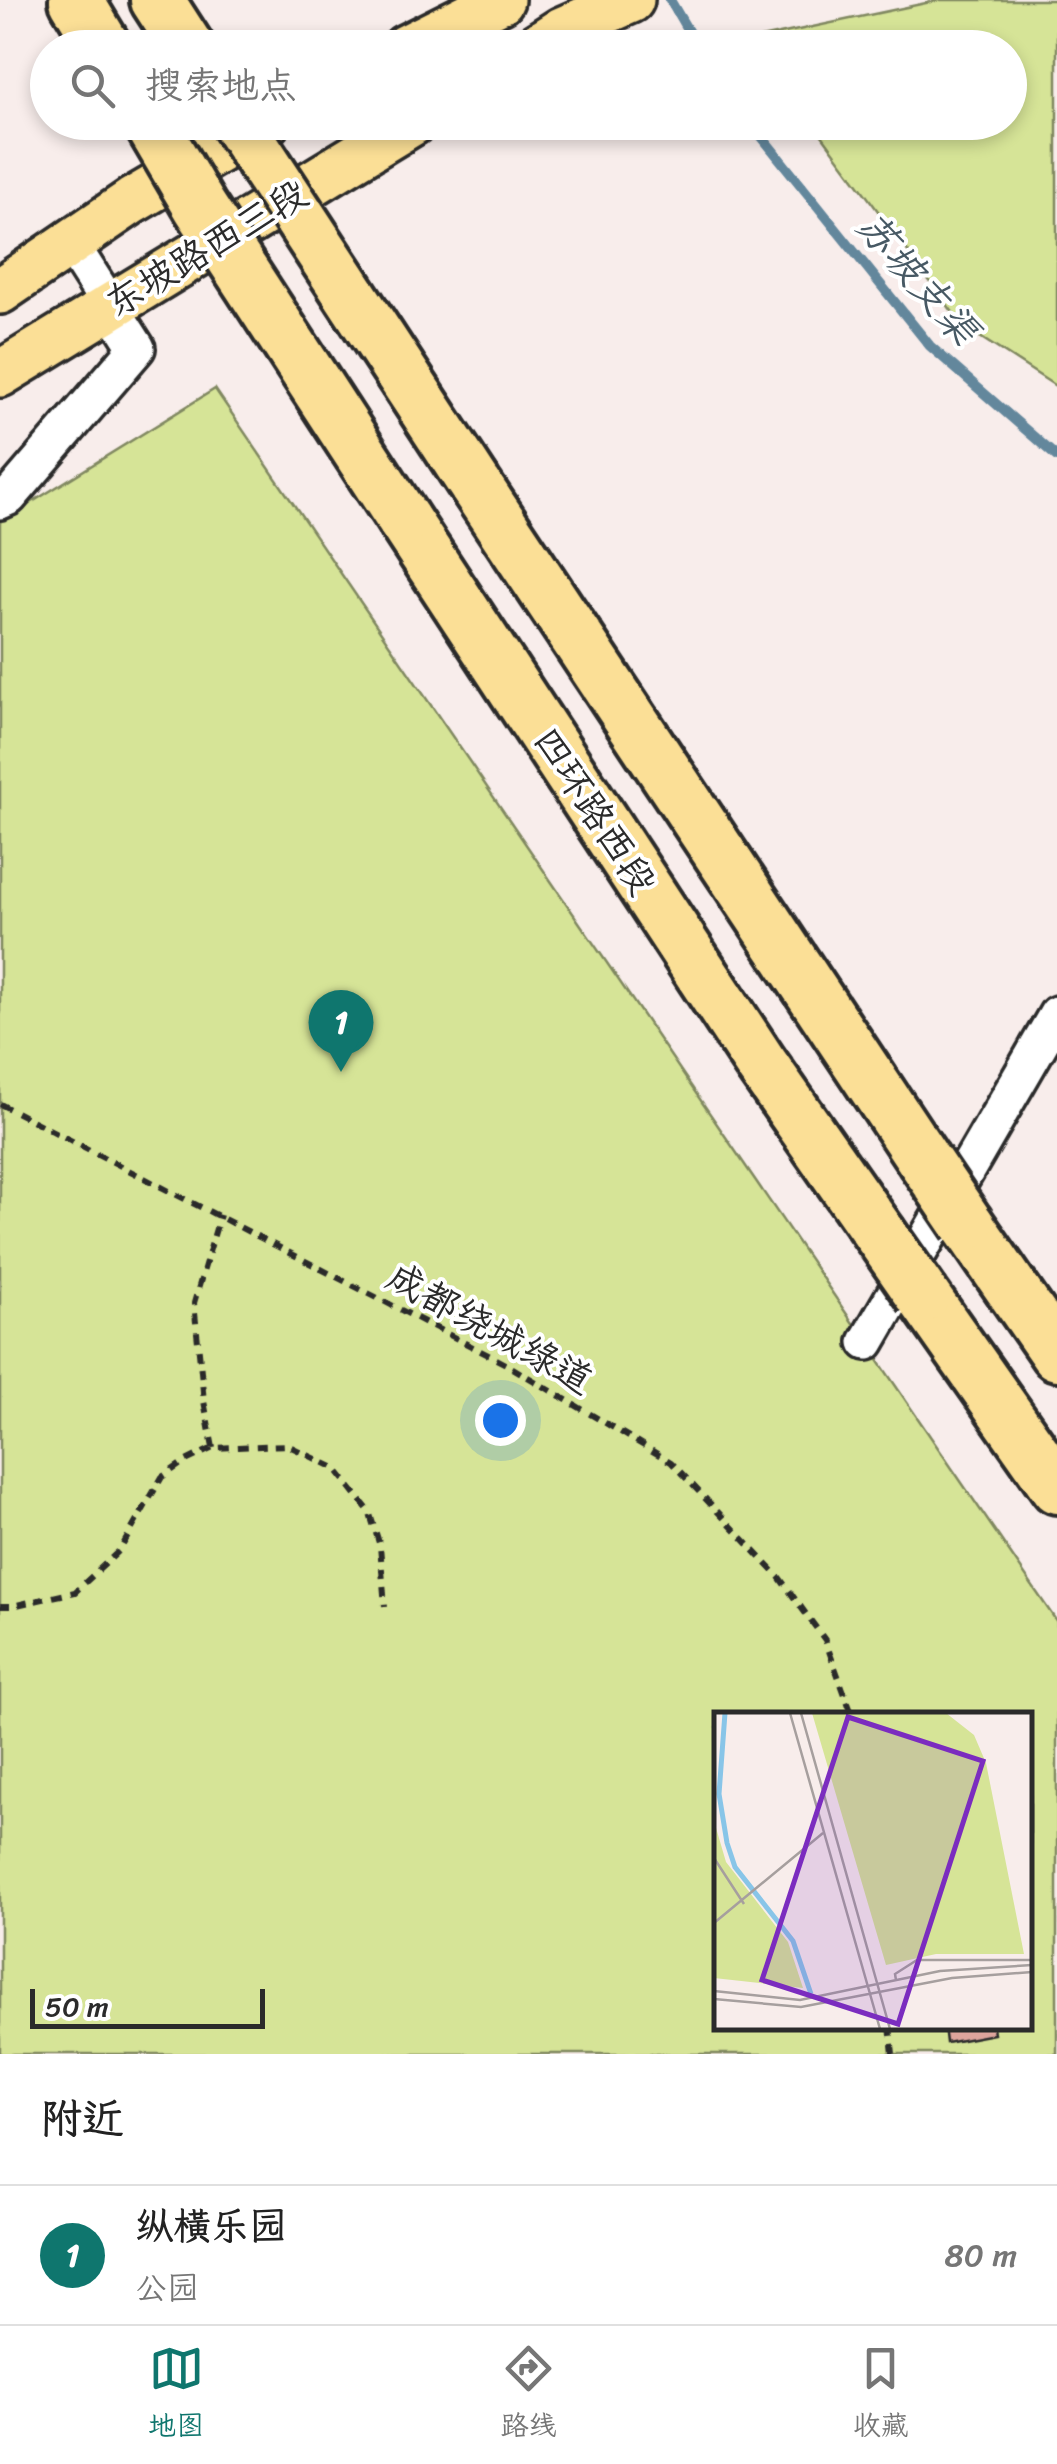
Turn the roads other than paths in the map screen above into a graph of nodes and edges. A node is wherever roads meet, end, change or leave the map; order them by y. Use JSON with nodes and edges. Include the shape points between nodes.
{"nodes":[{"id":1,"x":76,"y":0,"type":"edge"},
{"id":2,"x":157,"y":0,"type":"edge"},
{"id":3,"x":501,"y":0,"type":"edge"},
{"id":4,"x":630,"y":0,"type":"edge"},
{"id":5,"x":94,"y":30,"type":"edge"},
{"id":6,"x":176,"y":30,"type":"edge"},
{"id":7,"x":441,"y":30,"type":"edge"},
{"id":8,"x":567,"y":30,"type":"edge"},
{"id":9,"x":161,"y":140,"type":"edge"},
{"id":10,"x":237,"y":140,"type":"edge"},
{"id":11,"x":250,"y":140,"type":"edge"},
{"id":12,"x":383,"y":140,"type":"edge"},
{"id":13,"x":70,"y":244,"type":"junction"},
{"id":14,"x":0,"y":291,"type":"edge"},
{"id":15,"x":110,"y":306,"type":"junction"},
{"id":16,"x":0,"y":374,"type":"edge"},
{"id":17,"x":0,"y":501,"type":"edge"},
{"id":18,"x":1057,"y":1014,"type":"edge"},
{"id":19,"x":867,"y":1342,"type":"dead end"},
{"id":20,"x":1057,"y":1354,"type":"edge"},
{"id":21,"x":1057,"y":1487,"type":"edge"}],
"edges":[{"from":1,"to":5,"type":"highway"},
{"from":2,"to":6,"type":"highway"},
{"from":3,"to":7,"type":"main road"},
{"from":4,"to":8,"type":"main road"},
{"from":9,"to":21,"type":"highway","name":"四环路西段","bridge":true,"via":[[761,1064]]},
{"from":10,"to":13,"type":"main road","name":"东坡路西三段"},
{"from":11,"to":20,"type":"highway","bridge":true},
{"from":12,"to":15,"type":"main road","name":"东坡路西三段"},
{"from":13,"to":14,"type":"main road","name":"东坡路西三段"},
{"from":13,"to":15,"type":"street"},
{"from":15,"to":16,"type":"main road","name":"东坡路西三段"},
{"from":15,"to":17,"type":"street","via":[[137,348]]},
{"from":18,"to":19,"type":"street"}]}
